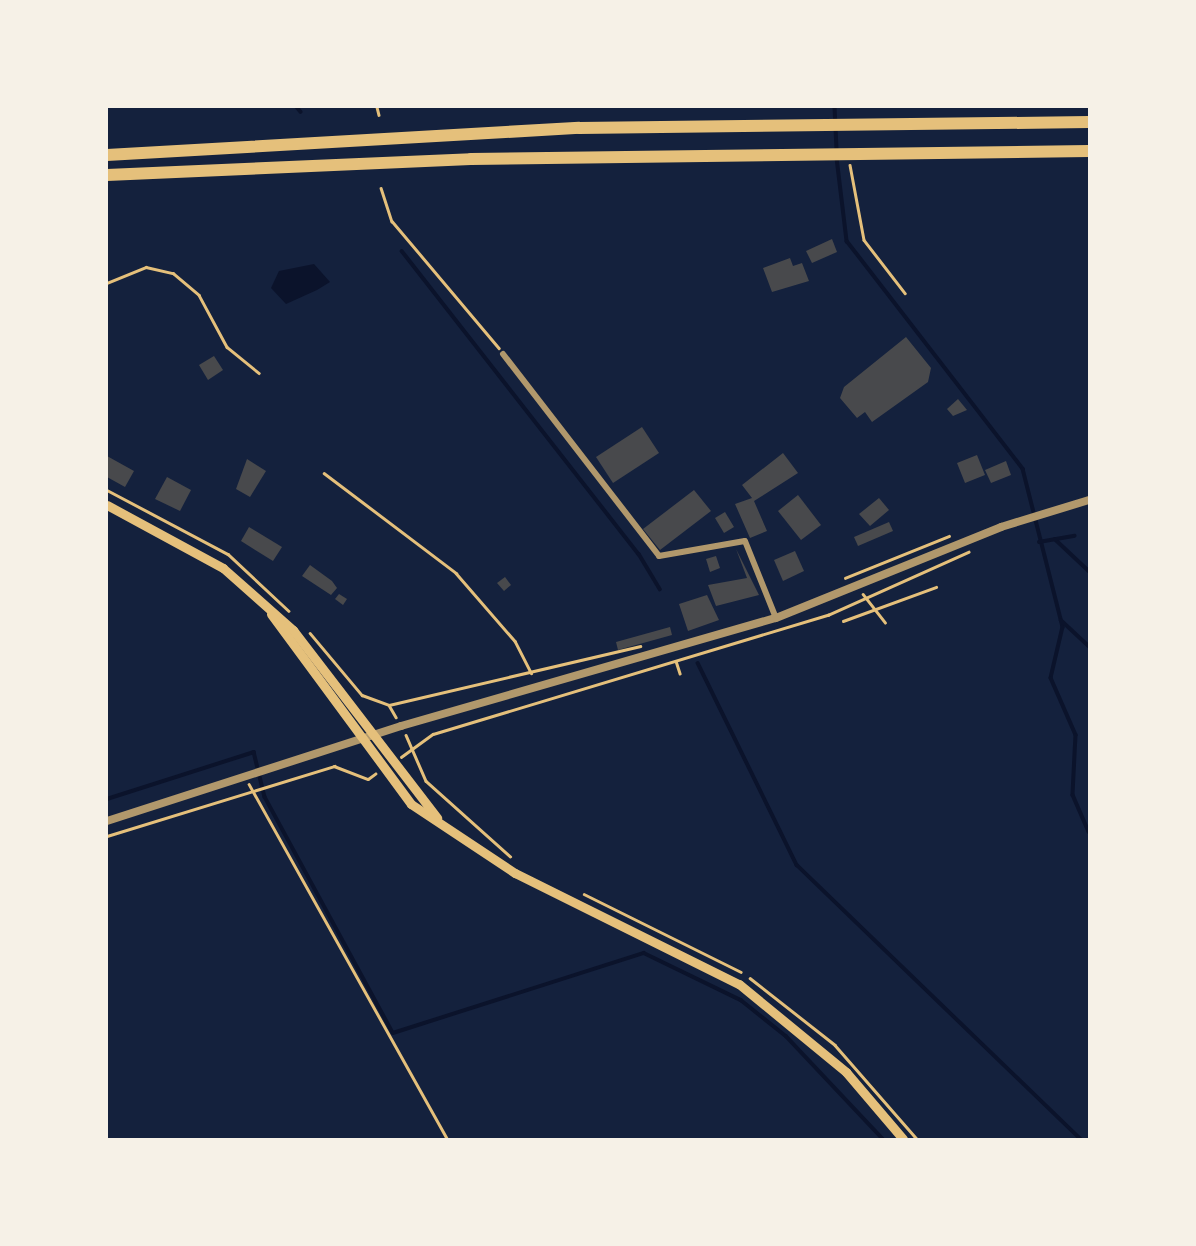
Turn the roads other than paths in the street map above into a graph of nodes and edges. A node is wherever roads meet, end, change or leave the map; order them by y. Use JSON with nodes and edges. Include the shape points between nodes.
{"nodes":[{"id":1,"x":1089,"y":122,"type":"edge"},
{"id":2,"x":107,"y":149,"type":"edge"},
{"id":3,"x":160,"y":151,"type":"junction"},
{"id":4,"x":1089,"y":151,"type":"edge"},
{"id":5,"x":107,"y":155,"type":"edge"},
{"id":6,"x":107,"y":175,"type":"edge"},
{"id":7,"x":503,"y":354,"type":"road end"},
{"id":8,"x":1089,"y":500,"type":"edge"},
{"id":9,"x":107,"y":505,"type":"edge"},
{"id":10,"x":271,"y":614,"type":"junction"},
{"id":11,"x":776,"y":618,"type":"junction"},
{"id":12,"x":378,"y":733,"type":"junction"},
{"id":13,"x":357,"y":739,"type":"junction"},
{"id":14,"x":439,"y":820,"type":"junction"},
{"id":15,"x":107,"y":821,"type":"edge"},
{"id":16,"x":903,"y":1139,"type":"edge"}],
"edges":[{"from":1,"to":3,"type":"highway","via":[[723,124]]},
{"from":2,"to":3,"type":"highway"},
{"from":3,"to":5,"type":"highway"},
{"from":4,"to":6,"type":"highway","via":[[726,154]]},
{"from":7,"to":11,"type":"street","via":[[659,556],[745,541]]},
{"from":8,"to":11,"type":"street","via":[[1001,527]]},
{"from":9,"to":10,"type":"main road","via":[[223,568]]},
{"from":10,"to":12,"type":"main road","via":[[323,660]]},
{"from":10,"to":13,"type":"main road"},
{"from":11,"to":12,"type":"street"},
{"from":12,"to":13,"type":"street"},
{"from":12,"to":14,"type":"main road"},
{"from":13,"to":14,"type":"main road","via":[[411,804]]},
{"from":13,"to":15,"type":"street"},
{"from":14,"to":16,"type":"main road","via":[[524,878],[739,984],[846,1072]]}]}
